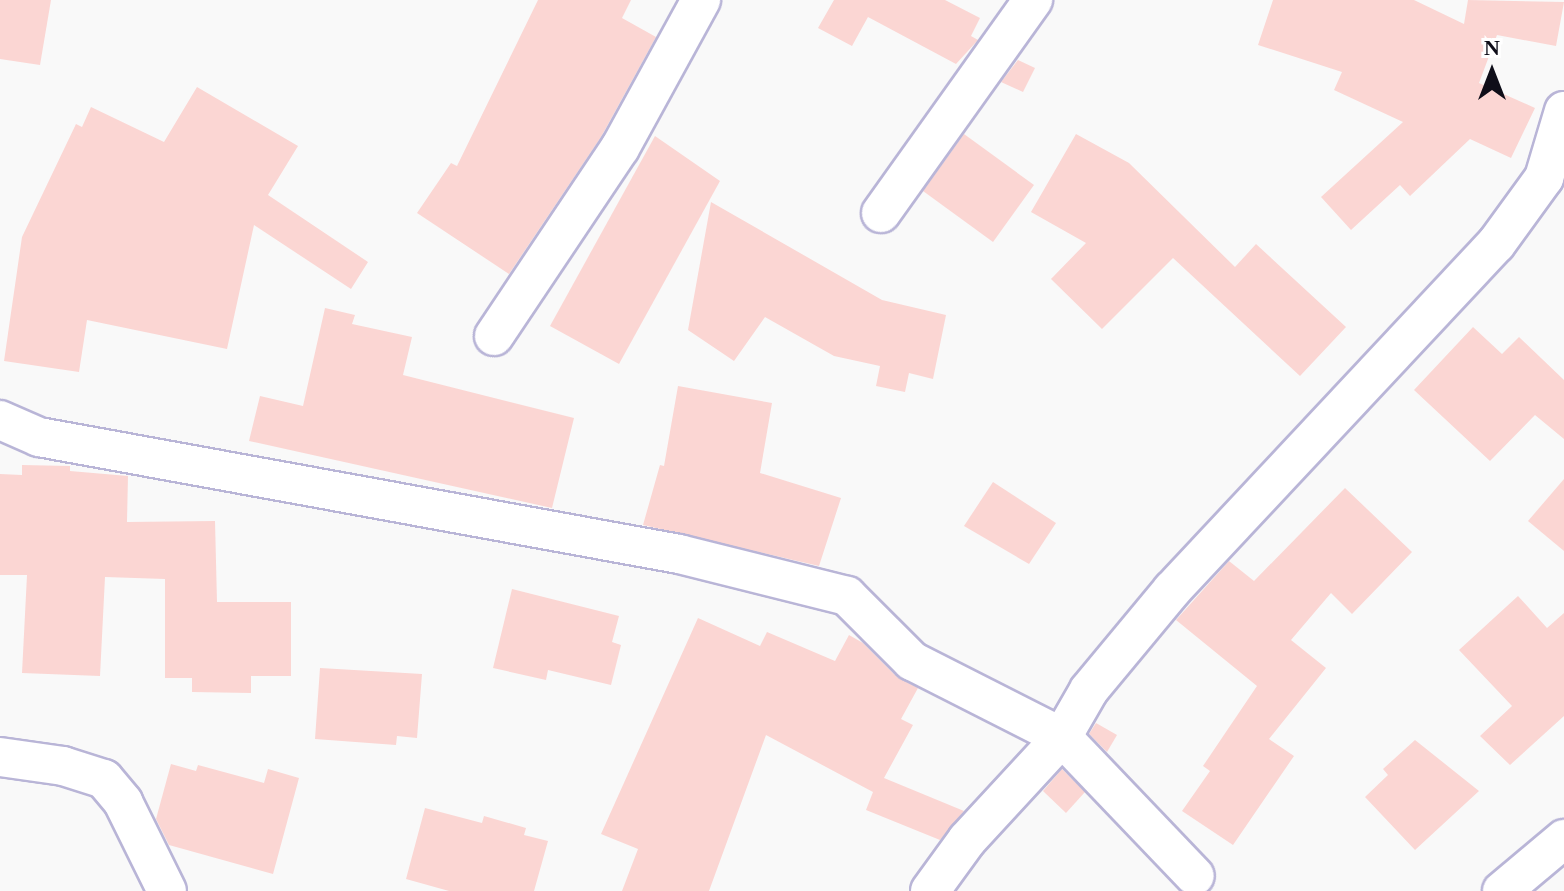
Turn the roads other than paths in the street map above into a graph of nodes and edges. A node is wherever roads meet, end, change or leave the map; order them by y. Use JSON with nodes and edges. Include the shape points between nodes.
{"nodes":[{"id":1,"x":701,"y":0,"type":"edge"},
{"id":2,"x":1033,"y":0,"type":"edge"},
{"id":3,"x":1564,"y":111,"type":"edge"},
{"id":4,"x":881,"y":213,"type":"dead end"},
{"id":5,"x":494,"y":336,"type":"dead end"},
{"id":6,"x":0,"y":420,"type":"edge"},
{"id":7,"x":1062,"y":737,"type":"junction"},
{"id":8,"x":0,"y":757,"type":"edge"},
{"id":9,"x":1564,"y":839,"type":"edge"},
{"id":10,"x":1195,"y":876,"type":"dead end"},
{"id":11,"x":167,"y":891,"type":"edge"},
{"id":12,"x":930,"y":891,"type":"edge"},
{"id":13,"x":1502,"y":891,"type":"edge"}],
"edges":[{"from":1,"to":5,"type":"street","via":[[620,148]]},
{"from":2,"to":4,"type":"street"},
{"from":3,"to":7,"type":"street","via":[[1544,178],[1496,244],[1172,590],[1089,690]]},
{"from":6,"to":7,"type":"street","via":[[39,437],[664,551],[847,596],[912,661]]},
{"from":7,"to":10,"type":"street"},
{"from":7,"to":12,"type":"street","via":[[967,840]]},
{"from":8,"to":11,"type":"street","via":[[63,766],[104,779],[123,802]]},
{"from":9,"to":13,"type":"street"}]}
